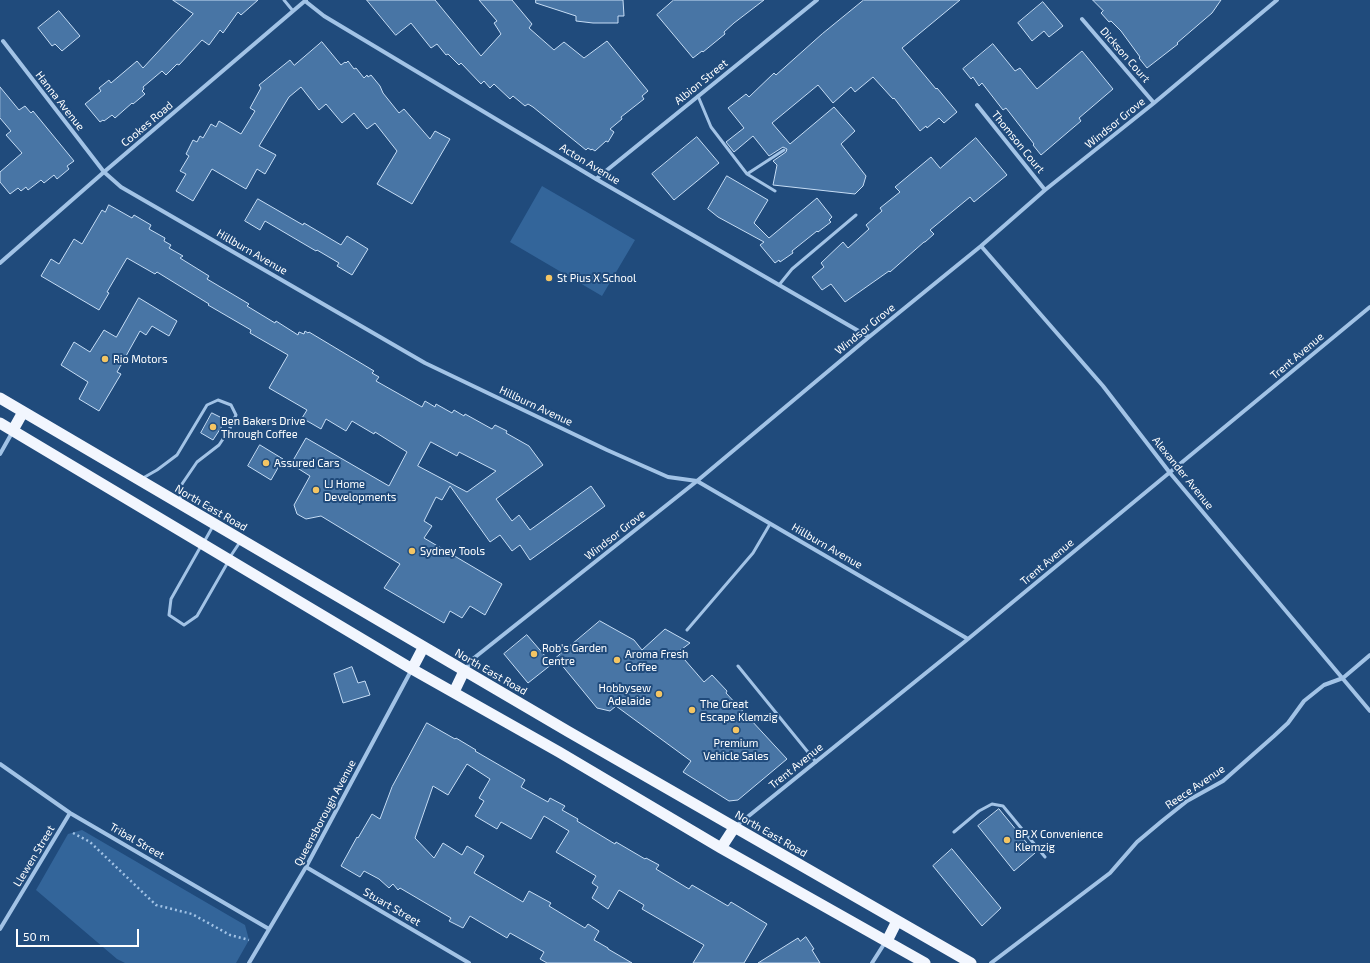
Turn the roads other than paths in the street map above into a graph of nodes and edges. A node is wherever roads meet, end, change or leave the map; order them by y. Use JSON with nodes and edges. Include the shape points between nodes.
{"nodes":[{"id":1,"x":284,"y":0,"type":"edge"},
{"id":2,"x":817,"y":0,"type":"edge"},
{"id":3,"x":1277,"y":0,"type":"edge"},
{"id":4,"x":306,"y":1,"type":"edge"},
{"id":5,"x":293,"y":11,"type":"junction"},
{"id":6,"x":1082,"y":20,"type":"dead end"},
{"id":7,"x":3,"y":41,"type":"dead end"},
{"id":8,"x":698,"y":96,"type":"junction"},
{"id":9,"x":1154,"y":103,"type":"junction"},
{"id":10,"x":977,"y":105,"type":"dead end"},
{"id":11,"x":784,"y":150,"type":"dead end"},
{"id":12,"x":104,"y":172,"type":"junction"},
{"id":13,"x":748,"y":174,"type":"junction"},
{"id":14,"x":596,"y":179,"type":"junction"},
{"id":15,"x":1046,"y":190,"type":"junction"},
{"id":16,"x":775,"y":191,"type":"dead end"},
{"id":17,"x":856,"y":215,"type":"dead end"},
{"id":18,"x":981,"y":246,"type":"junction"},
{"id":19,"x":0,"y":263,"type":"edge"},
{"id":20,"x":779,"y":284,"type":"junction"},
{"id":21,"x":1370,"y":307,"type":"edge"},
{"id":22,"x":869,"y":337,"type":"junction"},
{"id":23,"x":0,"y":398,"type":"edge"},
{"id":24,"x":23,"y":412,"type":"junction"},
{"id":25,"x":0,"y":423,"type":"edge"},
{"id":26,"x":13,"y":430,"type":"junction"},
{"id":27,"x":0,"y":454,"type":"edge"},
{"id":28,"x":1170,"y":472,"type":"junction"},
{"id":29,"x":139,"y":480,"type":"junction"},
{"id":30,"x":697,"y":481,"type":"junction"},
{"id":31,"x":179,"y":504,"type":"junction"},
{"id":32,"x":214,"y":524,"type":"junction"},
{"id":33,"x":770,"y":524,"type":"junction"},
{"id":34,"x":241,"y":540,"type":"junction"},
{"id":35,"x":203,"y":544,"type":"junction"},
{"id":36,"x":229,"y":560,"type":"junction"},
{"id":37,"x":688,"y":630,"type":"dead end"},
{"id":38,"x":968,"y":639,"type":"junction"},
{"id":39,"x":424,"y":648,"type":"junction"},
{"id":40,"x":1370,"y":655,"type":"edge"},
{"id":41,"x":738,"y":666,"type":"dead end"},
{"id":42,"x":412,"y":669,"type":"junction"},
{"id":43,"x":464,"y":672,"type":"junction"},
{"id":44,"x":1343,"y":678,"type":"junction"},
{"id":45,"x":454,"y":692,"type":"junction"},
{"id":46,"x":1370,"y":711,"type":"edge"},
{"id":47,"x":816,"y":762,"type":"junction"},
{"id":48,"x":0,"y":764,"type":"edge"},
{"id":49,"x":70,"y":813,"type":"junction"},
{"id":50,"x":734,"y":828,"type":"junction"},
{"id":51,"x":954,"y":832,"type":"dead end"},
{"id":52,"x":721,"y":848,"type":"junction"},
{"id":53,"x":1045,"y":857,"type":"dead end"},
{"id":54,"x":306,"y":867,"type":"junction"},
{"id":55,"x":897,"y":921,"type":"junction"},
{"id":56,"x":0,"y":929,"type":"edge"},
{"id":57,"x":269,"y":929,"type":"junction"},
{"id":58,"x":887,"y":940,"type":"junction"},
{"id":59,"x":249,"y":963,"type":"edge"},
{"id":60,"x":469,"y":963,"type":"edge"},
{"id":61,"x":872,"y":963,"type":"edge"},
{"id":62,"x":925,"y":963,"type":"edge"},
{"id":63,"x":971,"y":963,"type":"edge"},
{"id":64,"x":991,"y":963,"type":"edge"}],
"edges":[{"from":1,"to":5,"type":"lane"},
{"from":2,"to":8,"type":"street","name":"Albion Street"},
{"from":3,"to":9,"type":"street","name":"Windsor Grove"},
{"from":4,"to":5,"type":"street","name":"Cookes Road"},
{"from":4,"to":14,"type":"street","name":"Acton Avenue","via":[[324,16]]},
{"from":5,"to":12,"type":"street","name":"Cookes Road"},
{"from":6,"to":9,"type":"street","name":"Dickson Court"},
{"from":7,"to":12,"type":"street","name":"Hanna Avenue"},
{"from":8,"to":13,"type":"lane","via":[[711,127]]},
{"from":8,"to":14,"type":"street","name":"Albion Street"},
{"from":9,"to":15,"type":"street","name":"Windsor Grove"},
{"from":10,"to":15,"type":"street","name":"Thomson Court"},
{"from":11,"to":13,"type":"lane"},
{"from":12,"to":19,"type":"street","name":"Cookes Road"},
{"from":12,"to":30,"type":"street","name":"Hillburn Avenue","via":[[121,187],[425,363],[668,477]]},
{"from":13,"to":16,"type":"lane"},
{"from":14,"to":20,"type":"street","name":"Acton Avenue"},
{"from":15,"to":18,"type":"street","name":"Windsor Grove"},
{"from":17,"to":20,"type":"lane","via":[[792,269]]},
{"from":18,"to":22,"type":"street","name":"Windsor Grove"},
{"from":18,"to":28,"type":"street","name":"Alexander Avenue","via":[[1103,386]]},
{"from":20,"to":22,"type":"street","name":"Acton Avenue"},
{"from":21,"to":28,"type":"street","name":"Trent Avenue"},
{"from":22,"to":30,"type":"street","name":"Windsor Grove"},
{"from":23,"to":24,"type":"highway","name":"North East Road"},
{"from":24,"to":26,"type":"highway"},
{"from":24,"to":29,"type":"highway","name":"North East Road"},
{"from":25,"to":26,"type":"highway"},
{"from":26,"to":27,"type":"street"},
{"from":26,"to":35,"type":"highway"},
{"from":28,"to":38,"type":"street","name":"Trent Avenue"},
{"from":28,"to":44,"type":"street","name":"Alexander Avenue"},
{"from":29,"to":31,"type":"highway","name":"North East Road"},
{"from":29,"to":31,"type":"lane","via":[[177,455],[207,405],[218,400],[231,405],[236,415],[229,430],[219,445],[197,462],[182,484]]},
{"from":30,"to":33,"type":"street","name":"Hillburn Avenue"},
{"from":30,"to":43,"type":"street","name":"Windsor Grove","via":[[474,658]]},
{"from":31,"to":32,"type":"highway","name":"North East Road"},
{"from":32,"to":34,"type":"highway","name":"North East Road"},
{"from":32,"to":35,"type":"lane"},
{"from":33,"to":37,"type":"lane","via":[[753,553]]},
{"from":33,"to":38,"type":"street","name":"Hillburn Avenue"},
{"from":34,"to":36,"type":"lane"},
{"from":34,"to":39,"type":"highway","name":"North East Road"},
{"from":35,"to":36,"type":"highway"},
{"from":35,"to":36,"type":"lane","via":[[171,599],[169,615],[184,625],[197,616]]},
{"from":36,"to":42,"type":"highway"},
{"from":38,"to":47,"type":"street","name":"Trent Avenue"},
{"from":39,"to":42,"type":"highway"},
{"from":39,"to":43,"type":"highway","name":"North East Road"},
{"from":40,"to":44,"type":"street","name":"Reece Avenue"},
{"from":41,"to":47,"type":"lane"},
{"from":42,"to":45,"type":"highway"},
{"from":42,"to":54,"type":"street","name":"Queensborough Avenue"},
{"from":43,"to":45,"type":"highway"},
{"from":43,"to":50,"type":"highway","name":"North East Road"},
{"from":44,"to":46,"type":"street","name":"Alexander Avenue"},
{"from":44,"to":64,"type":"street","name":"Reece Avenue","via":[[1324,685],[1304,701],[1288,723],[1223,781],[1187,801],[1162,820],[1137,842],[1110,873]]},
{"from":45,"to":52,"type":"highway"},
{"from":47,"to":50,"type":"street","name":"Trent Avenue"},
{"from":48,"to":49,"type":"street","name":"Tribal Street"},
{"from":49,"to":56,"type":"street","name":"Llewen Street"},
{"from":49,"to":57,"type":"street","name":"Tribal Street"},
{"from":50,"to":52,"type":"highway"},
{"from":50,"to":55,"type":"highway","name":"North East Road"},
{"from":51,"to":53,"type":"lane","via":[[979,811],[992,804],[1003,806]]},
{"from":52,"to":58,"type":"highway"},
{"from":54,"to":57,"type":"street","name":"Queensborough Avenue"},
{"from":54,"to":60,"type":"street","name":"Stuart Street"},
{"from":55,"to":58,"type":"highway"},
{"from":55,"to":63,"type":"highway","name":"North East Road"},
{"from":57,"to":59,"type":"street","name":"Queensborough Avenue"},
{"from":58,"to":61,"type":"street"},
{"from":58,"to":62,"type":"highway"}]}
